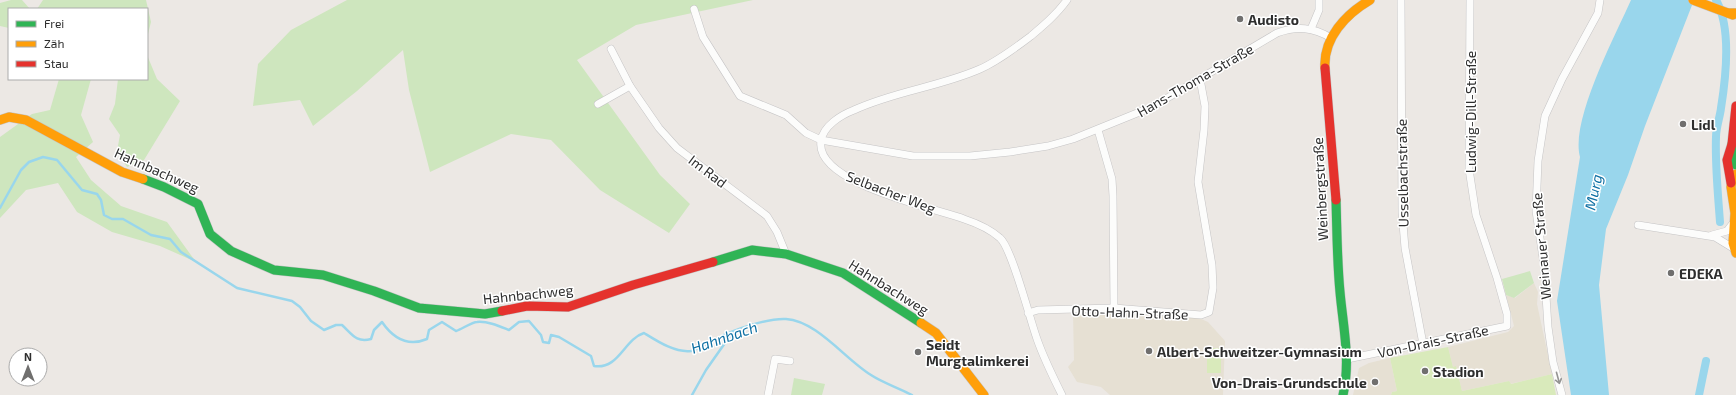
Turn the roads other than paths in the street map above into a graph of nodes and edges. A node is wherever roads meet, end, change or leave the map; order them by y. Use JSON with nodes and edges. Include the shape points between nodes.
{"nodes":[{"id":1,"x":1066,"y":0,"type":"edge"},
{"id":2,"x":1319,"y":0,"type":"edge"},
{"id":3,"x":1370,"y":0,"type":"edge"},
{"id":4,"x":1401,"y":0,"type":"edge"},
{"id":5,"x":1470,"y":0,"type":"edge"},
{"id":6,"x":1600,"y":0,"type":"edge"},
{"id":7,"x":1693,"y":0,"type":"edge"},
{"id":8,"x":694,"y":9,"type":"dead end"},
{"id":9,"x":1733,"y":14,"type":"edge"},
{"id":10,"x":1311,"y":29,"type":"junction"},
{"id":11,"x":1331,"y":38,"type":"junction"},
{"id":12,"x":612,"y":49,"type":"dead end"},
{"id":13,"x":1200,"y":79,"type":"junction"},
{"id":14,"x":630,"y":86,"type":"junction"},
{"id":15,"x":598,"y":104,"type":"dead end"},
{"id":16,"x":1736,"y":106,"type":"edge"},
{"id":17,"x":0,"y":120,"type":"edge"},
{"id":18,"x":1098,"y":130,"type":"junction"},
{"id":19,"x":821,"y":140,"type":"junction"},
{"id":20,"x":1732,"y":144,"type":"junction"},
{"id":21,"x":1736,"y":165,"type":"edge"},
{"id":22,"x":1736,"y":174,"type":"edge"},
{"id":23,"x":1731,"y":184,"type":"junction"},
{"id":24,"x":1735,"y":217,"type":"edge"},
{"id":25,"x":1638,"y":225,"type":"dead end"},
{"id":26,"x":1708,"y":235,"type":"junction"},
{"id":27,"x":1735,"y":253,"type":"edge"},
{"id":28,"x":786,"y":254,"type":"junction"},
{"id":29,"x":1114,"y":308,"type":"junction"},
{"id":30,"x":1028,"y":313,"type":"junction"},
{"id":31,"x":1507,"y":314,"type":"joint"},
{"id":32,"x":1423,"y":344,"type":"junction"},
{"id":33,"x":1347,"y":359,"type":"junction"},
{"id":34,"x":790,"y":362,"type":"dead end"},
{"id":35,"x":768,"y":395,"type":"edge"},
{"id":36,"x":984,"y":395,"type":"edge"},
{"id":37,"x":1062,"y":395,"type":"edge"},
{"id":38,"x":1344,"y":395,"type":"edge"},
{"id":39,"x":1562,"y":395,"type":"edge"}],
"edges":[{"from":1,"to":19,"type":"street","via":[[1045,24],[982,69],[877,99],[851,111],[830,125]]},
{"from":2,"to":10,"type":"street","via":[[1319,10]]},
{"from":3,"to":11,"type":"street","name":"Weinbergstraße","via":[[1348,16]]},
{"from":4,"to":32,"type":"street","name":"Usselbachstraße","via":[[1402,212],[1405,248]]},
{"from":5,"to":31,"type":"street","name":"Ludwig-Dill-Straße","via":[[1469,169],[1476,216]]},
{"from":6,"to":39,"type":"street","name":"Weinauer Straße","one_way":true,"via":[[1598,14],[1545,116],[1539,146],[1536,211],[1542,245],[1548,327],[1553,362]]},
{"from":7,"to":9,"type":"street"},
{"from":8,"to":19,"type":"street","via":[[703,37],[740,96],[786,115],[806,133]]},
{"from":10,"to":11,"type":"street","name":"Hans-Thoma-Straße"},
{"from":10,"to":13,"type":"street","name":"Hans-Thoma-Straße","via":[[1297,28],[1277,33]]},
{"from":11,"to":33,"type":"street","name":"Weinbergstraße","via":[[1325,64]]},
{"from":12,"to":14,"type":"street","name":"Im Rad"},
{"from":13,"to":18,"type":"street","name":"Hans-Thoma-Straße","via":[[1152,107]]},
{"from":13,"to":29,"type":"street","name":"Otto-Hahn-Straße","via":[[1205,106],[1198,182],[1212,265],[1209,312],[1201,315]]},
{"from":14,"to":15,"type":"street"},
{"from":14,"to":28,"type":"street","name":"Im Rad","via":[[659,128],[677,148],[766,216],[777,232]]},
{"from":16,"to":20,"type":"street"},
{"from":17,"to":28,"type":"street","name":"Hahnbachweg","via":[[9,117],[26,120],[122,172],[164,187],[198,204],[210,234],[231,251],[274,270],[323,275],[419,308],[485,314],[527,306],[568,307],[752,250]]},
{"from":18,"to":19,"type":"street","name":"Hans-Thoma-Straße","via":[[1048,146],[950,157],[913,156]]},
{"from":18,"to":29,"type":"street","via":[[1112,179]]},
{"from":19,"to":30,"type":"street","name":"Selbacher Weg","via":[[822,154],[826,162],[852,179],[894,197],[964,219],[1001,238],[1010,253]]},
{"from":20,"to":21,"type":"street"},
{"from":20,"to":23,"type":"street","via":[[1727,160]]},
{"from":22,"to":23,"type":"street"},
{"from":23,"to":24,"type":"street"},
{"from":24,"to":26,"type":"street","via":[[1728,231]]},
{"from":24,"to":27,"type":"street"},
{"from":25,"to":26,"type":"street"},
{"from":26,"to":27,"type":"street","via":[[1722,239]]},
{"from":28,"to":36,"type":"street","name":"Hahnbachweg","via":[[843,273],[936,333]]},
{"from":29,"to":30,"type":"street","name":"Otto-Hahn-Straße","via":[[1038,310]]},
{"from":30,"to":37,"type":"street","name":"Selbacher Weg"},
{"from":31,"to":32,"type":"street","name":"Von-Drais-Straße","via":[[1507,326]]},
{"from":32,"to":33,"type":"street","name":"Von-Drais-Straße"},
{"from":33,"to":38,"type":"street","name":"Weinbergstraße"},
{"from":34,"to":35,"type":"street","via":[[775,359]]}]}
